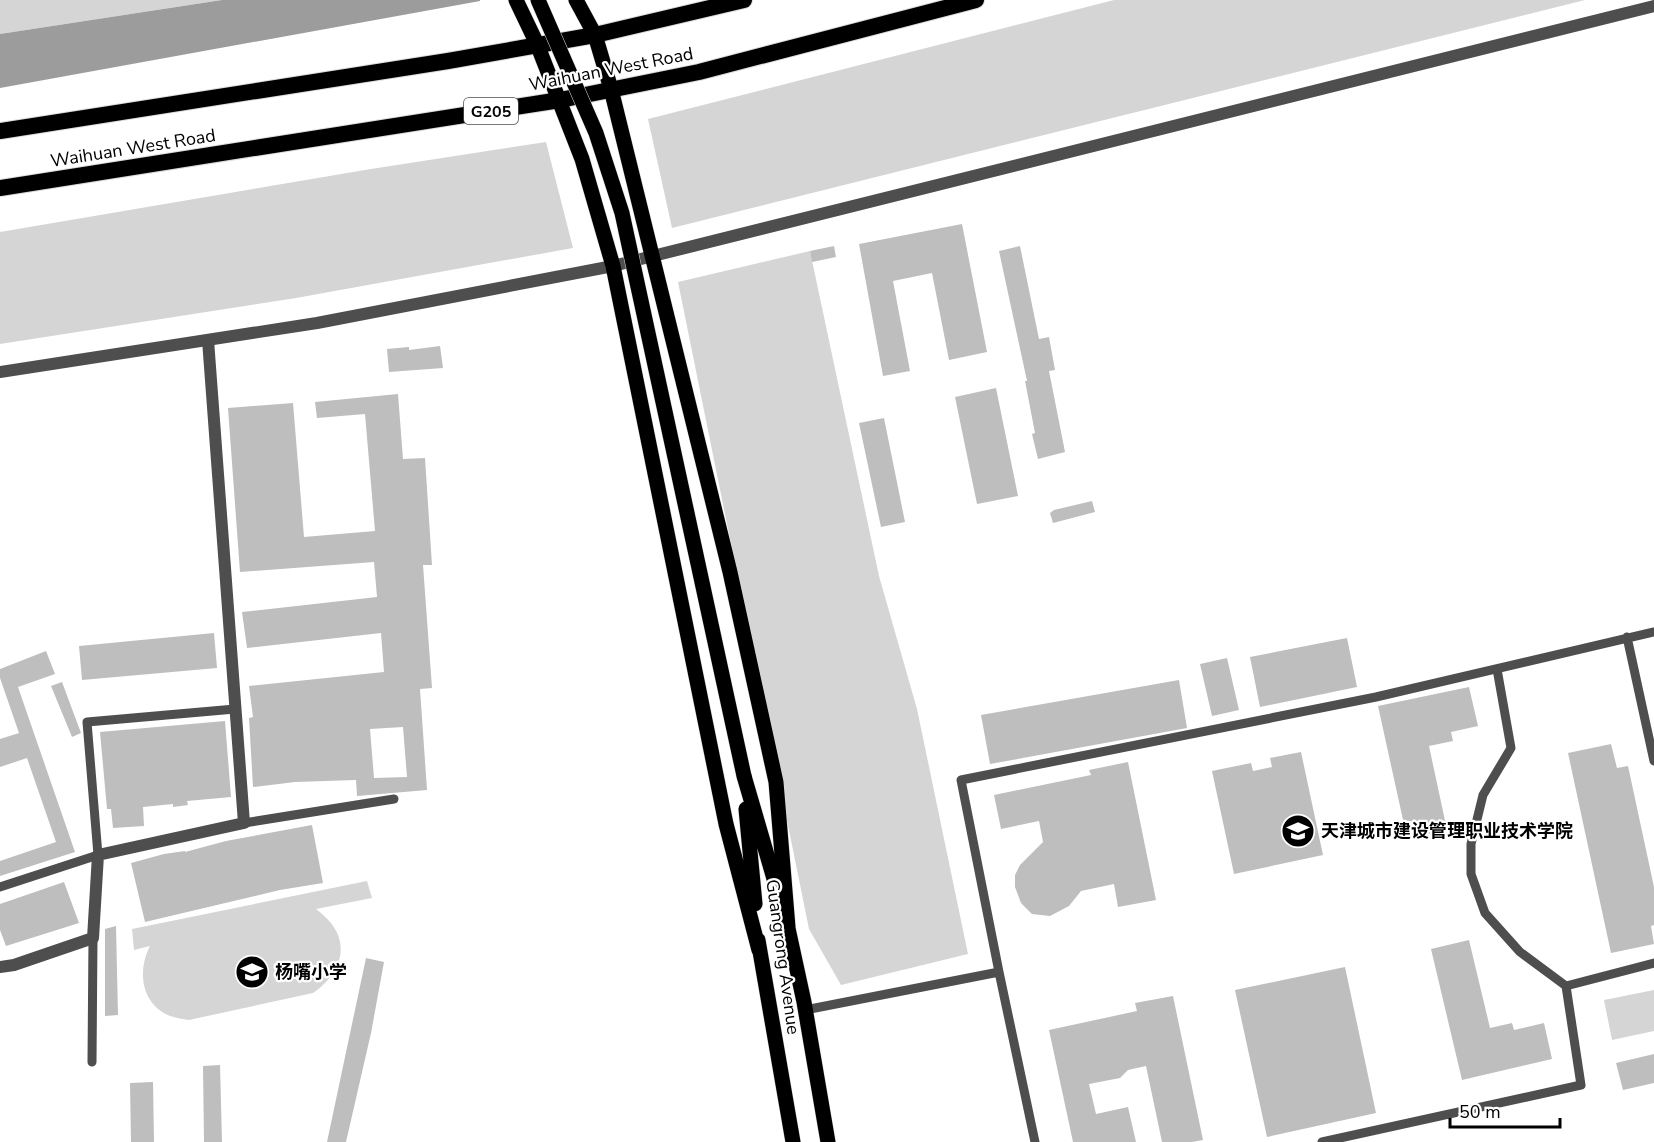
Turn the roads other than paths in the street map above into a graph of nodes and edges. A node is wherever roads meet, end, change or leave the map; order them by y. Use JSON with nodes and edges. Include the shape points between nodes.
{"nodes":[{"id":1,"x":516,"y":0,"type":"edge"},
{"id":2,"x":538,"y":0,"type":"edge"},
{"id":3,"x":576,"y":0,"type":"edge"},
{"id":4,"x":744,"y":0,"type":"edge"},
{"id":5,"x":976,"y":0,"type":"edge"},
{"id":6,"x":1654,"y":6,"type":"edge"},
{"id":7,"x":595,"y":35,"type":"junction"},
{"id":8,"x":537,"y":44,"type":"junction"},
{"id":9,"x":611,"y":89,"type":"junction"},
{"id":10,"x":560,"y":100,"type":"junction"},
{"id":11,"x":0,"y":131,"type":"edge"},
{"id":12,"x":0,"y":188,"type":"edge"},
{"id":13,"x":652,"y":256,"type":"junction"},
{"id":14,"x":613,"y":266,"type":"junction"},
{"id":15,"x":208,"y":340,"type":"junction"},
{"id":16,"x":0,"y":372,"type":"edge"},
{"id":17,"x":1654,"y":632,"type":"edge"},
{"id":18,"x":1627,"y":637,"type":"junction"},
{"id":19,"x":1497,"y":669,"type":"junction"},
{"id":20,"x":235,"y":709,"type":"junction"},
{"id":21,"x":1654,"y":761,"type":"edge"},
{"id":22,"x":744,"y":776,"type":"junction"},
{"id":23,"x":394,"y":799,"type":"dead end"},
{"id":24,"x":243,"y":823,"type":"junction"},
{"id":25,"x":98,"y":855,"type":"junction"},
{"id":26,"x":0,"y":887,"type":"edge"},
{"id":27,"x":788,"y":927,"type":"junction"},
{"id":28,"x":93,"y":938,"type":"junction"},
{"id":29,"x":759,"y":950,"type":"junction"},
{"id":30,"x":1654,"y":963,"type":"edge"},
{"id":31,"x":0,"y":967,"type":"edge"},
{"id":32,"x":999,"y":972,"type":"junction"},
{"id":33,"x":1566,"y":986,"type":"junction"},
{"id":34,"x":805,"y":1010,"type":"junction"},
{"id":35,"x":92,"y":1062,"type":"dead end"},
{"id":36,"x":793,"y":1142,"type":"edge"},
{"id":37,"x":828,"y":1142,"type":"edge"},
{"id":38,"x":1035,"y":1142,"type":"edge"},
{"id":39,"x":1322,"y":1142,"type":"edge"}],
"edges":[{"from":1,"to":8,"type":"main road"},
{"from":2,"to":22,"type":"main road","bridge":true,"via":[[596,133],[622,213]]},
{"from":3,"to":7,"type":"main road"},
{"from":4,"to":7,"type":"highway","name":"Waihuan West Road"},
{"from":5,"to":9,"type":"highway","name":"Waihuan West Road","number":"G205","via":[[699,72]]},
{"from":6,"to":13,"type":"street"},
{"from":7,"to":8,"type":"highway","name":"Waihuan West Road"},
{"from":7,"to":9,"type":"main road"},
{"from":8,"to":10,"type":"main road"},
{"from":8,"to":11,"type":"highway","name":"Waihuan West Road"},
{"from":9,"to":10,"type":"highway","name":"Waihuan West Road","number":"G205"},
{"from":9,"to":13,"type":"main road"},
{"from":10,"to":12,"type":"highway","name":"Waihuan West Road","number":"G205"},
{"from":10,"to":14,"type":"main road","via":[[582,159]]},
{"from":13,"to":14,"type":"street"},
{"from":13,"to":27,"type":"main road","via":[[730,572],[776,782]]},
{"from":14,"to":15,"type":"street"},
{"from":14,"to":29,"type":"main road","via":[[726,824]]},
{"from":15,"to":16,"type":"street"},
{"from":15,"to":20,"type":"street"},
{"from":17,"to":18,"type":"lane"},
{"from":18,"to":19,"type":"lane"},
{"from":18,"to":21,"type":"lane"},
{"from":19,"to":32,"type":"lane","via":[[961,780]]},
{"from":19,"to":33,"type":"lane","via":[[1511,748],[1483,795],[1471,844],[1471,874],[1485,913],[1520,952]]},
{"from":20,"to":24,"type":"street"},
{"from":20,"to":25,"type":"lane","via":[[87,722]]},
{"from":22,"to":27,"type":"main road"},
{"from":22,"to":29,"type":"main road","name":"Guangrong Avenue"},
{"from":23,"to":24,"type":"lane"},
{"from":24,"to":25,"type":"street"},
{"from":25,"to":26,"type":"lane"},
{"from":25,"to":28,"type":"street"},
{"from":27,"to":34,"type":"main road","name":"Guangrong Avenue"},
{"from":28,"to":31,"type":"street"},
{"from":28,"to":35,"type":"lane"},
{"from":29,"to":36,"type":"main road","name":"Guangrong Avenue"},
{"from":30,"to":33,"type":"lane"},
{"from":32,"to":34,"type":"lane"},
{"from":32,"to":38,"type":"lane"},
{"from":33,"to":39,"type":"lane","via":[[1581,1085]]},
{"from":34,"to":37,"type":"main road","name":"Guangrong Avenue"}]}
